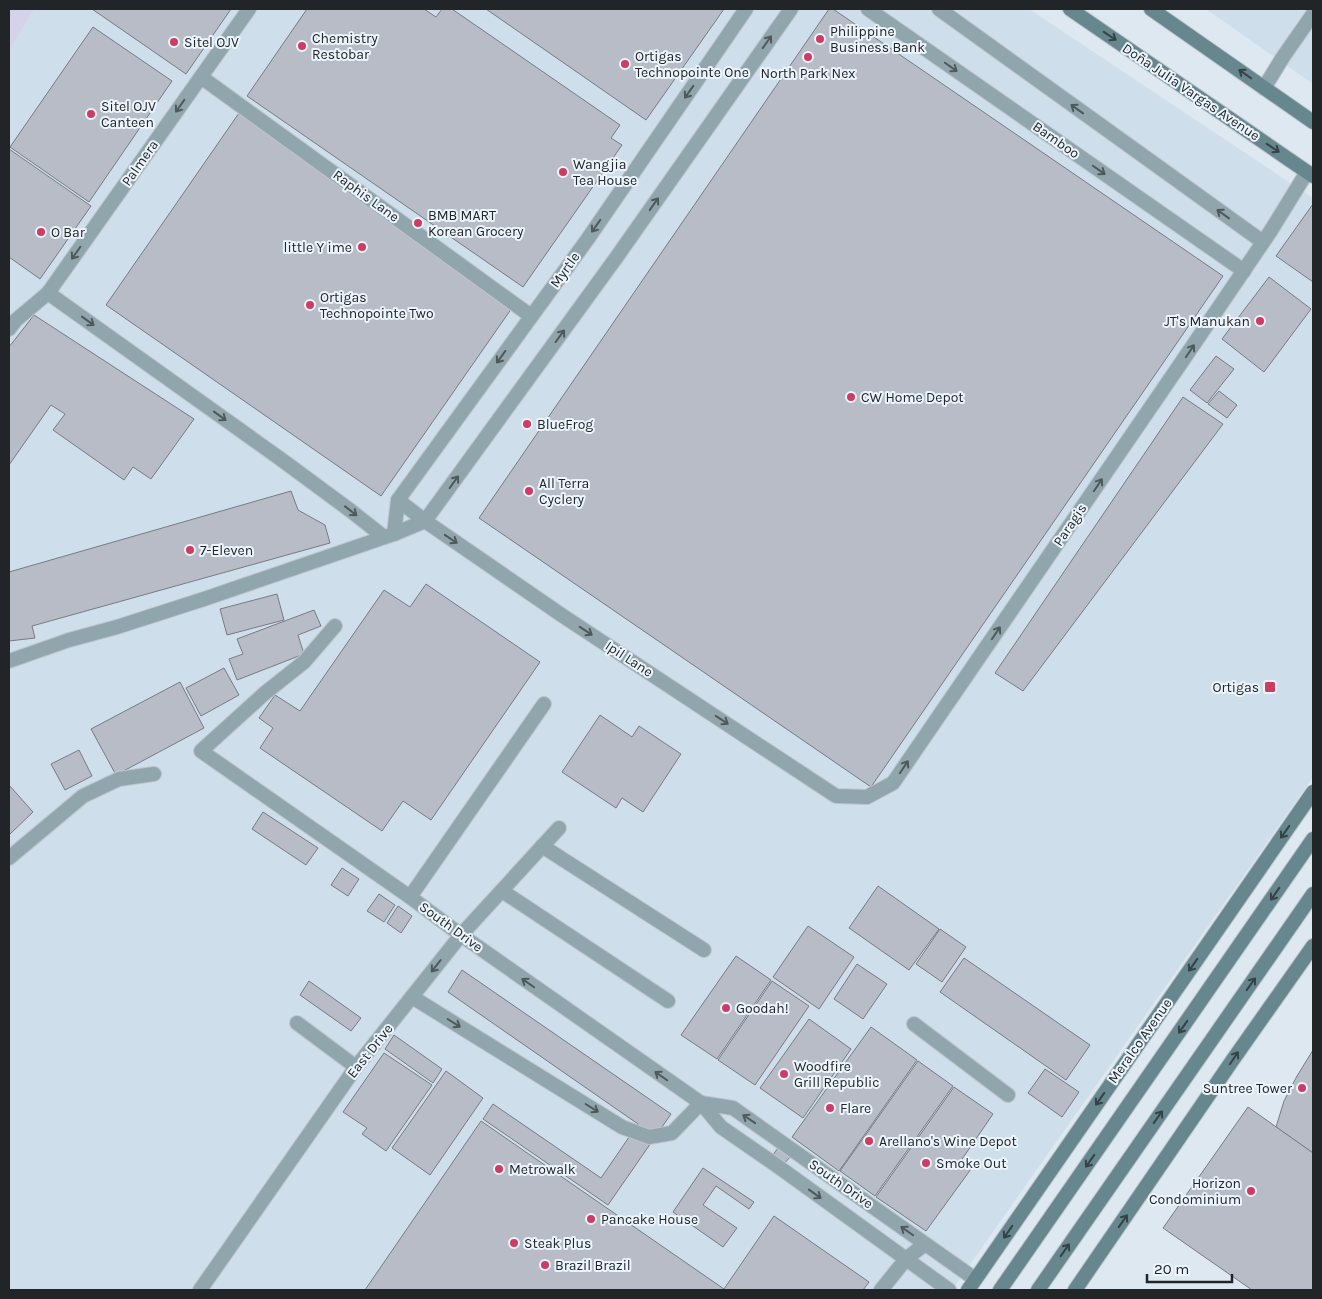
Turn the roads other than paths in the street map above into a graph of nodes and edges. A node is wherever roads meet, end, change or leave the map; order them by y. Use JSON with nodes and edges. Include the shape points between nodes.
{"nodes":[{"id":1,"x":248,"y":9,"type":"edge"},
{"id":2,"x":746,"y":9,"type":"edge"},
{"id":3,"x":791,"y":9,"type":"edge"},
{"id":4,"x":868,"y":9,"type":"edge"},
{"id":5,"x":938,"y":9,"type":"edge"},
{"id":6,"x":1070,"y":9,"type":"edge"},
{"id":7,"x":1150,"y":9,"type":"edge"},
{"id":8,"x":1313,"y":14,"type":"edge"},
{"id":9,"x":201,"y":77,"type":"junction"},
{"id":10,"x":1264,"y":88,"type":"junction"},
{"id":11,"x":1313,"y":122,"type":"edge"},
{"id":12,"x":1310,"y":174,"type":"edge"},
{"id":13,"x":1263,"y":242,"type":"junction"},
{"id":14,"x":1244,"y":271,"type":"junction"},
{"id":15,"x":48,"y":293,"type":"junction"},
{"id":16,"x":531,"y":316,"type":"junction"},
{"id":17,"x":9,"y":329,"type":"edge"},
{"id":18,"x":398,"y":500,"type":"junction"},
{"id":19,"x":425,"y":521,"type":"junction"},
{"id":20,"x":389,"y":536,"type":"junction"},
{"id":21,"x":335,"y":626,"type":"dead end"},
{"id":22,"x":9,"y":661,"type":"edge"},
{"id":23,"x":544,"y":704,"type":"dead end"},
{"id":24,"x":154,"y":774,"type":"dead end"},
{"id":25,"x":1313,"y":792,"type":"edge"},
{"id":26,"x":867,"y":797,"type":"joint"},
{"id":27,"x":559,"y":828,"type":"dead end"},
{"id":28,"x":1313,"y":839,"type":"edge"},
{"id":29,"x":542,"y":846,"type":"junction"},
{"id":30,"x":9,"y":858,"type":"edge"},
{"id":31,"x":502,"y":891,"type":"junction"},
{"id":32,"x":1313,"y":894,"type":"edge"},
{"id":33,"x":410,"y":897,"type":"junction"},
{"id":34,"x":460,"y":936,"type":"junction"},
{"id":35,"x":1313,"y":946,"type":"edge"},
{"id":36,"x":704,"y":950,"type":"dead end"},
{"id":37,"x":412,"y":998,"type":"junction"},
{"id":38,"x":668,"y":1001,"type":"dead end"},
{"id":39,"x":297,"y":1023,"type":"dead end"},
{"id":40,"x":914,"y":1024,"type":"dead end"},
{"id":41,"x":356,"y":1067,"type":"junction"},
{"id":42,"x":1008,"y":1095,"type":"dead end"},
{"id":43,"x":701,"y":1104,"type":"junction"},
{"id":44,"x":925,"y":1244,"type":"junction"},
{"id":45,"x":906,"y":1259,"type":"junction"},
{"id":46,"x":971,"y":1284,"type":"edge"},
{"id":47,"x":200,"y":1290,"type":"edge"},
{"id":48,"x":881,"y":1290,"type":"edge"},
{"id":49,"x":949,"y":1290,"type":"edge"},
{"id":50,"x":1000,"y":1290,"type":"edge"},
{"id":51,"x":1038,"y":1290,"type":"edge"},
{"id":52,"x":1076,"y":1290,"type":"edge"}],
"edges":[{"from":1,"to":9,"type":"lane","name":"Palmera"},
{"from":2,"to":16,"type":"lane","name":"Myrtle","one_way":true},
{"from":19,"to":3,"type":"lane","one_way":true},
{"from":4,"to":14,"type":"lane","name":"Bamboo","one_way":true},
{"from":13,"to":5,"type":"lane","one_way":true},
{"from":6,"to":12,"type":"main road","name":"Doña Julia Vargas Avenue","one_way":true},
{"from":10,"to":7,"type":"main road","one_way":true},
{"from":8,"to":10,"type":"lane"},
{"from":9,"to":15,"type":"lane","name":"Palmera","one_way":true},
{"from":9,"to":16,"type":"lane","name":"Raphis Lane"},
{"from":10,"to":11,"type":"main road"},
{"from":12,"to":13,"type":"lane","name":"Paragis"},
{"from":13,"to":14,"type":"lane","name":"Paragis"},
{"from":26,"to":14,"type":"lane","name":"Paragis","one_way":true,"via":[[894,783]]},
{"from":15,"to":17,"type":"lane","name":"Palmera"},
{"from":15,"to":20,"type":"lane","one_way":true},
{"from":16,"to":18,"type":"lane","name":"Myrtle","one_way":true},
{"from":18,"to":19,"type":"lane","name":"Ipil Lane"},
{"from":18,"to":20,"type":"lane","name":"Myrtle"},
{"from":19,"to":20,"type":"lane"},
{"from":19,"to":26,"type":"lane","name":"Ipil Lane","one_way":true,"via":[[836,796]]},
{"from":20,"to":22,"type":"lane"},
{"from":21,"to":33,"type":"lane","name":"South Drive","via":[[304,662],[201,751]]},
{"from":23,"to":33,"type":"lane"},
{"from":24,"to":30,"type":"lane","via":[[119,779],[83,796]]},
{"from":25,"to":46,"type":"main road","name":"Meralco Avenue","one_way":true},
{"from":27,"to":29,"type":"lane","name":"East Drive"},
{"from":28,"to":50,"type":"main road","name":"Meralco Avenue","one_way":true},
{"from":29,"to":31,"type":"lane","name":"East Drive"},
{"from":29,"to":36,"type":"lane"},
{"from":31,"to":34,"type":"lane","name":"East Drive"},
{"from":31,"to":38,"type":"lane"},
{"from":51,"to":32,"type":"main road","one_way":true},
{"from":33,"to":34,"type":"lane","name":"South Drive"},
{"from":34,"to":37,"type":"lane","name":"East Drive","one_way":true},
{"from":43,"to":34,"type":"lane","name":"South Drive","one_way":true},
{"from":52,"to":35,"type":"main road","one_way":true},
{"from":37,"to":41,"type":"lane","name":"East Drive"},
{"from":37,"to":43,"type":"lane","one_way":true,"via":[[622,1127],[649,1137],[672,1133]]},
{"from":39,"to":41,"type":"lane"},
{"from":40,"to":42,"type":"lane"},
{"from":41,"to":47,"type":"lane","name":"East Drive"},
{"from":44,"to":43,"type":"lane","name":"South Drive","one_way":true,"via":[[732,1108]]},
{"from":43,"to":45,"type":"lane","name":"South Drive","one_way":true,"via":[[721,1127]]},
{"from":44,"to":45,"type":"lane"},
{"from":44,"to":46,"type":"lane","name":"South Drive"},
{"from":45,"to":48,"type":"lane"},
{"from":45,"to":49,"type":"lane","name":"South Drive"}]}
